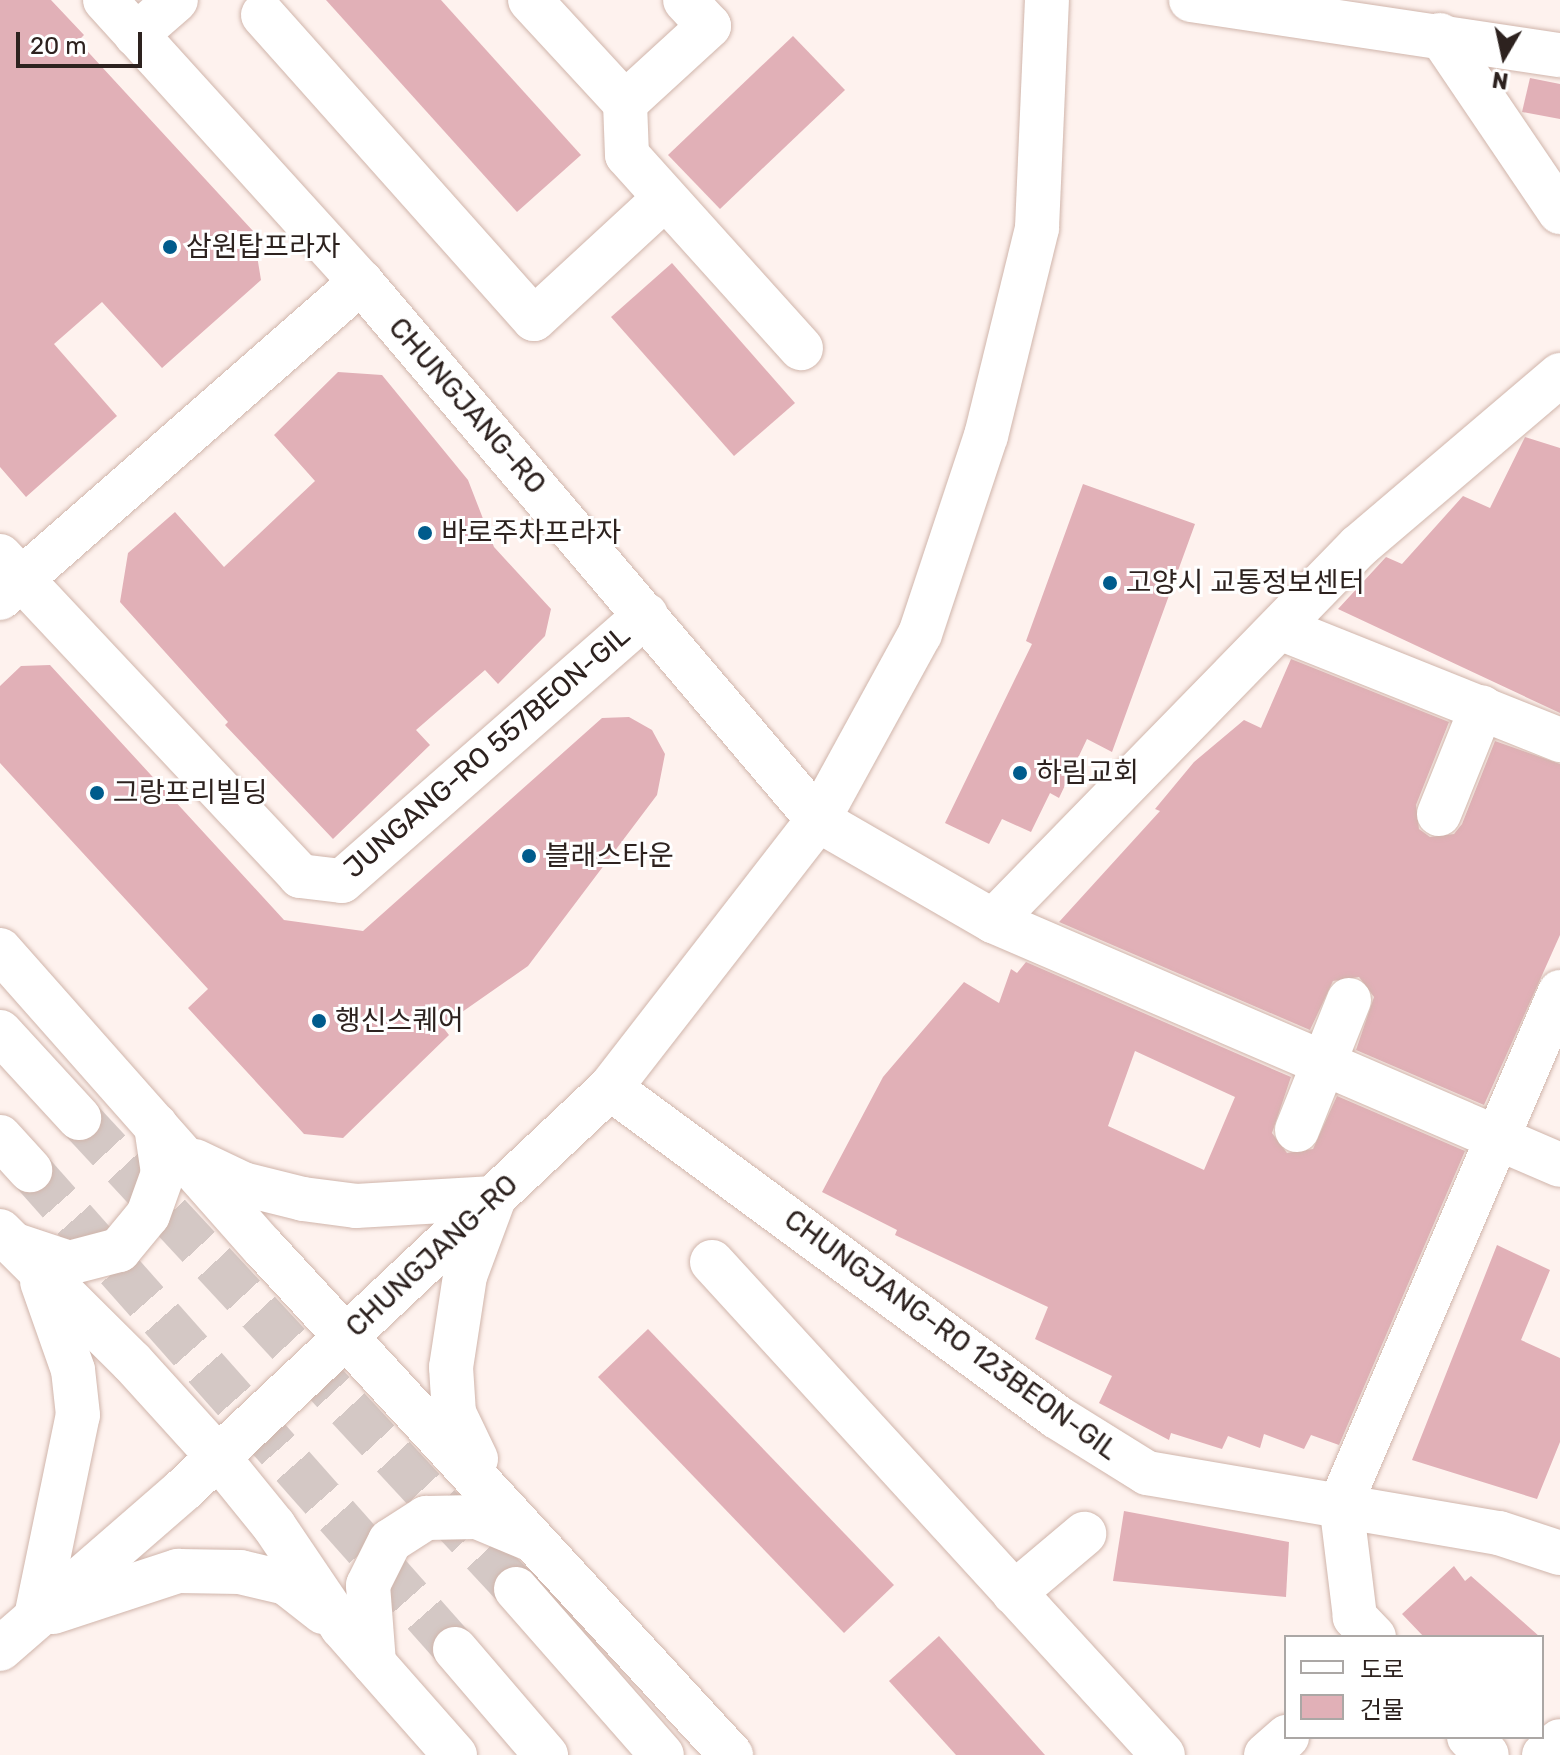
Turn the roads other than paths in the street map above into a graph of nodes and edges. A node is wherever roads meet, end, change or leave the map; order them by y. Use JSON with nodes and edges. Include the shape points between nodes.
{"nodes":[{"id":1,"x":105,"y":0,"type":"edge"},
{"id":2,"x":176,"y":0,"type":"edge"},
{"id":3,"x":530,"y":0,"type":"edge"},
{"id":4,"x":685,"y":0,"type":"edge"},
{"id":5,"x":1047,"y":0,"type":"edge"},
{"id":6,"x":1191,"y":0,"type":"edge"},
{"id":7,"x":263,"y":15,"type":"dead end"},
{"id":8,"x":136,"y":35,"type":"junction"},
{"id":9,"x":1440,"y":35,"type":"junction"},
{"id":10,"x":1560,"y":55,"type":"edge"},
{"id":11,"x":625,"y":103,"type":"junction"},
{"id":12,"x":665,"y":198,"type":"junction"},
{"id":13,"x":1560,"y":212,"type":"edge"},
{"id":14,"x":361,"y":282,"type":"junction"},
{"id":15,"x":801,"y":348,"type":"dead end"},
{"id":16,"x":1560,"y":375,"type":"edge"},
{"id":17,"x":7,"y":578,"type":"edge"},
{"id":18,"x":646,"y":615,"type":"junction"},
{"id":19,"x":1280,"y":628,"type":"junction"},
{"id":20,"x":1482,"y":707,"type":"junction"},
{"id":21,"x":1560,"y":740,"type":"edge"},
{"id":22,"x":1439,"y":814,"type":"dead end"},
{"id":23,"x":818,"y":820,"type":"junction"},
{"id":24,"x":993,"y":921,"type":"junction"},
{"id":25,"x":0,"y":950,"type":"edge"},
{"id":26,"x":1560,"y":992,"type":"edge"},
{"id":27,"x":1349,"y":1000,"type":"dead end"},
{"id":28,"x":0,"y":1032,"type":"edge"},
{"id":29,"x":1323,"y":1064,"type":"junction"},
{"id":30,"x":610,"y":1088,"type":"junction"},
{"id":31,"x":79,"y":1118,"type":"tunnel mouth"},
{"id":32,"x":1297,"y":1130,"type":"dead end"},
{"id":33,"x":0,"y":1137,"type":"edge"},
{"id":34,"x":1497,"y":1138,"type":"junction"},
{"id":35,"x":169,"y":1140,"type":"junction"},
{"id":36,"x":1560,"y":1165,"type":"edge"},
{"id":37,"x":30,"y":1170,"type":"tunnel mouth"},
{"id":38,"x":494,"y":1198,"type":"junction"},
{"id":39,"x":17,"y":1248,"type":"edge"},
{"id":40,"x":712,"y":1262,"type":"dead end"},
{"id":41,"x":348,"y":1337,"type":"junction"},
{"id":42,"x":218,"y":1457,"type":"junction"},
{"id":43,"x":490,"y":1488,"type":"junction"},
{"id":44,"x":1341,"y":1503,"type":"junction"},
{"id":45,"x":1084,"y":1534,"type":"dead end"},
{"id":46,"x":540,"y":1543,"type":"junction"},
{"id":47,"x":1560,"y":1553,"type":"edge"},
{"id":48,"x":516,"y":1589,"type":"tunnel mouth"},
{"id":49,"x":1014,"y":1593,"type":"junction"},
{"id":50,"x":36,"y":1617,"type":"junction"},
{"id":51,"x":342,"y":1627,"type":"junction"},
{"id":52,"x":1372,"y":1635,"type":"edge"},
{"id":53,"x":0,"y":1649,"type":"edge"},
{"id":54,"x":455,"y":1649,"type":"tunnel mouth"},
{"id":55,"x":374,"y":1663,"type":"junction"},
{"id":56,"x":1285,"y":1739,"type":"edge"},
{"id":57,"x":1471,"y":1739,"type":"edge"},
{"id":58,"x":1560,"y":1741,"type":"edge"},
{"id":59,"x":455,"y":1755,"type":"edge"},
{"id":60,"x":546,"y":1755,"type":"edge"},
{"id":61,"x":662,"y":1755,"type":"edge"},
{"id":62,"x":731,"y":1755,"type":"edge"},
{"id":63,"x":1163,"y":1755,"type":"edge"},
{"id":64,"x":1266,"y":1755,"type":"edge"},
{"id":65,"x":1487,"y":1755,"type":"edge"},
{"id":66,"x":1544,"y":1755,"type":"edge"}],
"edges":[{"from":1,"to":8,"type":"street","name":"CHUNGJANG-RO"},
{"from":2,"to":8,"type":"street"},
{"from":3,"to":11,"type":"street"},
{"from":4,"to":11,"type":"street","via":[[709,26]]},
{"from":5,"to":23,"type":"street","name":"CHUNGJANG-RO","via":[[1037,228],[986,436],[920,634]]},
{"from":6,"to":9,"type":"street"},
{"from":7,"to":12,"type":"street","via":[[534,319]]},
{"from":8,"to":14,"type":"street","name":"CHUNGJANG-RO"},
{"from":9,"to":10,"type":"street"},
{"from":9,"to":13,"type":"street"},
{"from":11,"to":12,"type":"street","via":[[627,155]]},
{"from":12,"to":15,"type":"street"},
{"from":14,"to":17,"type":"street","name":"JUNGANG-RO 557BEON-GIL"},
{"from":14,"to":18,"type":"street","name":"CHUNGJANG-RO"},
{"from":16,"to":19,"type":"street","via":[[1359,546]]},
{"from":17,"to":18,"type":"street","name":"JUNGANG-RO 557BEON-GIL","via":[[300,876],[342,881]]},
{"from":18,"to":23,"type":"street","name":"CHUNGJANG-RO"},
{"from":19,"to":20,"type":"street"},
{"from":19,"to":24,"type":"street"},
{"from":20,"to":21,"type":"street"},
{"from":20,"to":22,"type":"street"},
{"from":23,"to":24,"type":"street"},
{"from":23,"to":30,"type":"street","name":"CHUNGJANG-RO"},
{"from":24,"to":29,"type":"street"},
{"from":25,"to":35,"type":"street"},
{"from":26,"to":34,"type":"street"},
{"from":27,"to":29,"type":"street"},
{"from":28,"to":31,"type":"street"},
{"from":29,"to":32,"type":"street"},
{"from":29,"to":34,"type":"street"},
{"from":30,"to":38,"type":"street","name":"CHUNGJANG-RO"},
{"from":30,"to":44,"type":"street","name":"CHUNGJANG-RO 123BEON-GIL","via":[[1057,1417],[1147,1473]]},
{"from":33,"to":37,"type":"street"},
{"from":34,"to":36,"type":"street"},
{"from":34,"to":44,"type":"street"},
{"from":35,"to":38,"type":"street","via":[[243,1184],[303,1199],[356,1206]]},
{"from":35,"to":39,"type":"street","via":[[148,1215],[119,1250],[69,1263]]},
{"from":35,"to":41,"type":"street"},
{"from":38,"to":41,"type":"street","name":"CHUNGJANG-RO"},
{"from":38,"to":43,"type":"street","via":[[465,1276],[451,1367],[454,1413]]},
{"from":39,"to":42,"type":"street"},
{"from":39,"to":50,"type":"street","via":[[73,1370],[78,1415]]},
{"from":40,"to":49,"type":"street"},
{"from":41,"to":42,"type":"street","name":"CHUNGJANG-RO"},
{"from":41,"to":43,"type":"street"},
{"from":42,"to":50,"type":"street","name":"CHUNGJANG-RO"},
{"from":42,"to":51,"type":"street","via":[[274,1526]]},
{"from":43,"to":46,"type":"street"},
{"from":44,"to":47,"type":"street","name":"CHUNGJANG-RO 123BEON-GIL","via":[[1499,1533]]},
{"from":44,"to":52,"type":"street","via":[[1355,1617]]},
{"from":45,"to":49,"type":"street"},
{"from":46,"to":55,"type":"street","via":[[477,1517],[426,1518],[390,1541],[368,1585]]},
{"from":46,"to":62,"type":"street"},
{"from":48,"to":61,"type":"street"},
{"from":49,"to":63,"type":"street"},
{"from":50,"to":51,"type":"street","via":[[178,1571],[240,1572],[286,1583]]},
{"from":50,"to":53,"type":"street","name":"CHUNGJANG-RO"},
{"from":51,"to":55,"type":"street"},
{"from":54,"to":60,"type":"street"},
{"from":55,"to":59,"type":"street"},
{"from":56,"to":64,"type":"street"},
{"from":57,"to":65,"type":"street"},
{"from":58,"to":66,"type":"street"}]}
